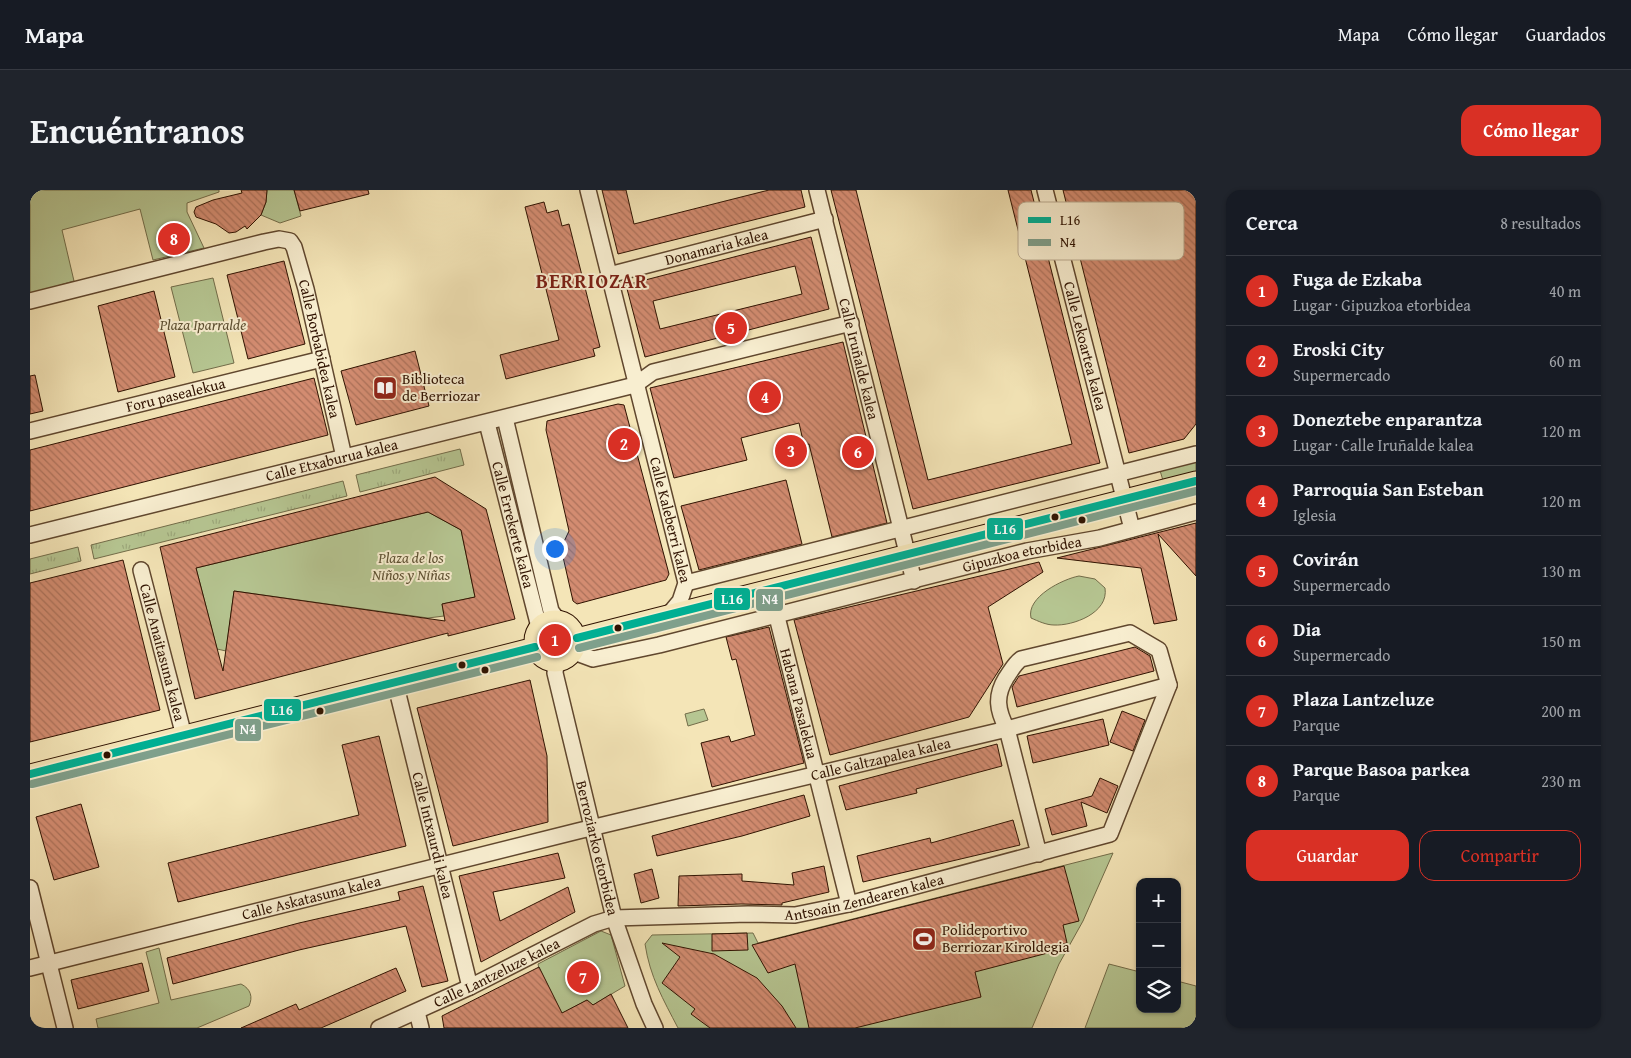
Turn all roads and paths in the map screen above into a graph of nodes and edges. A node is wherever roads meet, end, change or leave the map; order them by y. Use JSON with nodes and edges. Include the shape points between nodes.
{"nodes":[{"id":1,"x":588,"y":190,"type":"edge"},
{"id":2,"x":817,"y":190,"type":"edge"},
{"id":3,"x":825,"y":219,"type":"junction"},
{"id":4,"x":1063,"y":260,"type":"edge"},
{"id":5,"x":609,"y":275,"type":"junction"},
{"id":6,"x":30,"y":301,"type":"edge"},
{"id":7,"x":851,"y":323,"type":"junction"},
{"id":8,"x":322,"y":359,"type":"junction"},
{"id":9,"x":635,"y":385,"type":"junction"},
{"id":10,"x":505,"y":418,"type":"junction"},
{"id":11,"x":487,"y":423,"type":"junction"},
{"id":12,"x":30,"y":431,"type":"edge"},
{"id":13,"x":1196,"y":454,"type":"edge"},
{"id":14,"x":344,"y":457,"type":"junction"},
{"id":15,"x":1117,"y":473,"type":"junction"},
{"id":16,"x":1196,"y":481,"type":"edge"},
{"id":17,"x":1124,"y":500,"type":"junction"},
{"id":18,"x":1196,"y":512,"type":"edge"},
{"id":19,"x":902,"y":527,"type":"junction"},
{"id":20,"x":1132,"y":529,"type":"junction"},
{"id":21,"x":30,"y":535,"type":"edge"},
{"id":22,"x":907,"y":554,"type":"junction"},
{"id":23,"x":141,"y":570,"type":"dead end"},
{"id":24,"x":914,"y":581,"type":"junction"},
{"id":25,"x":686,"y":583,"type":"junction"},
{"id":26,"x":770,"y":589,"type":"junction"},
{"id":27,"x":728,"y":599,"type":"junction"},
{"id":28,"x":670,"y":614,"type":"junction"},
{"id":29,"x":777,"y":615,"type":"junction"},
{"id":30,"x":558,"y":620,"type":"junction"},
{"id":31,"x":735,"y":625,"type":"junction"},
{"id":32,"x":539,"y":627,"type":"junction"},
{"id":33,"x":575,"y":645,"type":"junction"},
{"id":34,"x":535,"y":647,"type":"junction"},
{"id":35,"x":556,"y":663,"type":"junction"},
{"id":36,"x":395,"y":682,"type":"junction"},
{"id":37,"x":1169,"y":685,"type":"junction"},
{"id":38,"x":1007,"y":729,"type":"junction"},
{"id":39,"x":184,"y":736,"type":"junction"},
{"id":40,"x":30,"y":774,"type":"edge"},
{"id":41,"x":816,"y":774,"type":"junction"},
{"id":42,"x":592,"y":827,"type":"junction"},
{"id":43,"x":1039,"y":854,"type":"junction"},
{"id":44,"x":440,"y":867,"type":"junction"},
{"id":45,"x":30,"y":888,"type":"edge"},
{"id":46,"x":848,"y":904,"type":"junction"},
{"id":47,"x":614,"y":918,"type":"junction"},
{"id":48,"x":49,"y":963,"type":"junction"},
{"id":49,"x":30,"y":968,"type":"edge"},
{"id":50,"x":470,"y":987,"type":"junction"},
{"id":51,"x":417,"y":1012,"type":"junction"},
{"id":52,"x":65,"y":1028,"type":"edge"},
{"id":53,"x":379,"y":1028,"type":"edge"},
{"id":54,"x":421,"y":1028,"type":"edge"},
{"id":55,"x":655,"y":1028,"type":"edge"}],
"edges":[{"from":1,"to":5,"type":"street","name":"Calle Kaleberri kalea"},
{"from":2,"to":3,"type":"street","name":"Calle Iruñalde kalea"},
{"from":3,"to":5,"type":"street","name":"Donamaria kalea"},
{"from":3,"to":7,"type":"street","name":"Calle Iruñalde kalea"},
{"from":4,"to":15,"type":"street","name":"Calle Lekoartea kalea"},
{"from":5,"to":9,"type":"street","name":"Calle Kaleberri kalea"},
{"from":6,"to":8,"type":"street","name":"Calle Borbabidea kalea","via":[[264,242],[290,241],[306,289]]},
{"from":7,"to":9,"type":"street","name":"Calle Etxaburua kalea","via":[[653,372]]},
{"from":7,"to":19,"type":"street","name":"Calle Iruñalde kalea"},
{"from":8,"to":12,"type":"street","name":"Foru pasealekua"},
{"from":8,"to":14,"type":"street","name":"Calle Borbabidea kalea"},
{"from":9,"to":10,"type":"street","name":"Calle Etxaburua kalea"},
{"from":9,"to":25,"type":"street","name":"Calle Kaleberri kalea"},
{"from":10,"to":11,"type":"street","name":"Calle Etxaburua kalea"},
{"from":10,"to":30,"type":"street","name":"Calle Errekerte kalea","via":[[551,611]]},
{"from":11,"to":14,"type":"street","name":"Calle Etxaburua kalea"},
{"from":11,"to":32,"type":"street","name":"Calle Errekerte kalea"},
{"from":13,"to":15,"type":"street"},
{"from":14,"to":21,"type":"street","name":"Calle Etxaburua kalea"},
{"from":15,"to":17,"type":"street"},
{"from":15,"to":19,"type":"street"},
{"from":16,"to":17,"type":"main road","name":"Gipuzkoa etorbidea"},
{"from":17,"to":20,"type":"street"},
{"from":17,"to":22,"type":"main road","name":"Gipuzkoa etorbidea"},
{"from":18,"to":20,"type":"street","name":"Gipuzkoa etorbidea"},
{"from":19,"to":22,"type":"street"},
{"from":19,"to":25,"type":"street"},
{"from":20,"to":24,"type":"street","name":"Gipuzkoa etorbidea","via":[[1027,551]]},
{"from":22,"to":24,"type":"street"},
{"from":22,"to":26,"type":"main road","name":"Gipuzkoa etorbidea"},
{"from":23,"to":39,"type":"street","name":"Calle Anaitasuna kalea"},
{"from":24,"to":29,"type":"street","name":"Gipuzkoa etorbidea"},
{"from":25,"to":28,"type":"street","name":"Calle Kaleberri kalea","via":[[680,601]]},
{"from":26,"to":27,"type":"main road","name":"Gipuzkoa etorbidea"},
{"from":26,"to":29,"type":"street","name":"Habana Pasalekua"},
{"from":27,"to":28,"type":"main road","name":"Gipuzkoa etorbidea"},
{"from":27,"to":31,"type":"street"},
{"from":28,"to":33,"type":"main road","name":"Gipuzkoa etorbidea"},
{"from":29,"to":31,"type":"street","name":"Gipuzkoa etorbidea"},
{"from":29,"to":41,"type":"street","name":"Habana Pasalekua"},
{"from":30,"to":32,"type":"main road","via":[[544,622]]},
{"from":30,"to":33,"type":"main road","via":[[571,626]]},
{"from":31,"to":33,"type":"street","name":"Gipuzkoa etorbidea","via":[[593,659]]},
{"from":32,"to":34,"type":"main road"},
{"from":33,"to":35,"type":"main road","name":"Gipuzkoa etorbidea","via":[[569,658]]},
{"from":34,"to":35,"type":"main road","via":[[543,658]]},
{"from":34,"to":36,"type":"main road"},
{"from":35,"to":42,"type":"street","name":"Berroziarko etorbidea","via":[[555,673]]},
{"from":36,"to":39,"type":"main road"},
{"from":36,"to":44,"type":"street","name":"Calle Intxaurdi kalea"},
{"from":37,"to":38,"type":"street","name":"Calle Galtzapalea kalea"},
{"from":37,"to":38,"type":"street","via":[[1159,650],[1130,633],[1021,659],[999,690],[1000,716]]},
{"from":37,"to":43,"type":"street","name":"Antsoain Zendearen kalea","via":[[1110,834]]},
{"from":38,"to":41,"type":"street","name":"Calle Galtzapalea kalea"},
{"from":38,"to":43,"type":"street"},
{"from":39,"to":40,"type":"main road"},
{"from":41,"to":42,"type":"street","name":"Calle Galtzapalea kalea"},
{"from":41,"to":46,"type":"street","name":"Habana Pasalekua"},
{"from":42,"to":44,"type":"street","name":"Calle Askatasuna kalea"},
{"from":42,"to":47,"type":"street","name":"Berroziarko etorbidea"},
{"from":43,"to":46,"type":"street","name":"Antsoain Zendearen kalea"},
{"from":44,"to":48,"type":"street","name":"Calle Askatasuna kalea"},
{"from":44,"to":50,"type":"street","name":"Calle Intxaurdi kalea"},
{"from":45,"to":48,"type":"street"},
{"from":46,"to":47,"type":"street","name":"Antsoain Zendearen kalea","via":[[795,915]]},
{"from":47,"to":50,"type":"street","name":"Calle Lantzeluze kalea","via":[[594,924]]},
{"from":47,"to":55,"type":"street","name":"Berroziarko etorbidea"},
{"from":48,"to":49,"type":"street","name":"Calle Askatasuna kalea"},
{"from":48,"to":52,"type":"street"},
{"from":50,"to":51,"type":"street","name":"Calle Lantzeluze kalea"},
{"from":51,"to":53,"type":"street","name":"Calle Lantzeluze kalea"},
{"from":51,"to":54,"type":"street"}]}
